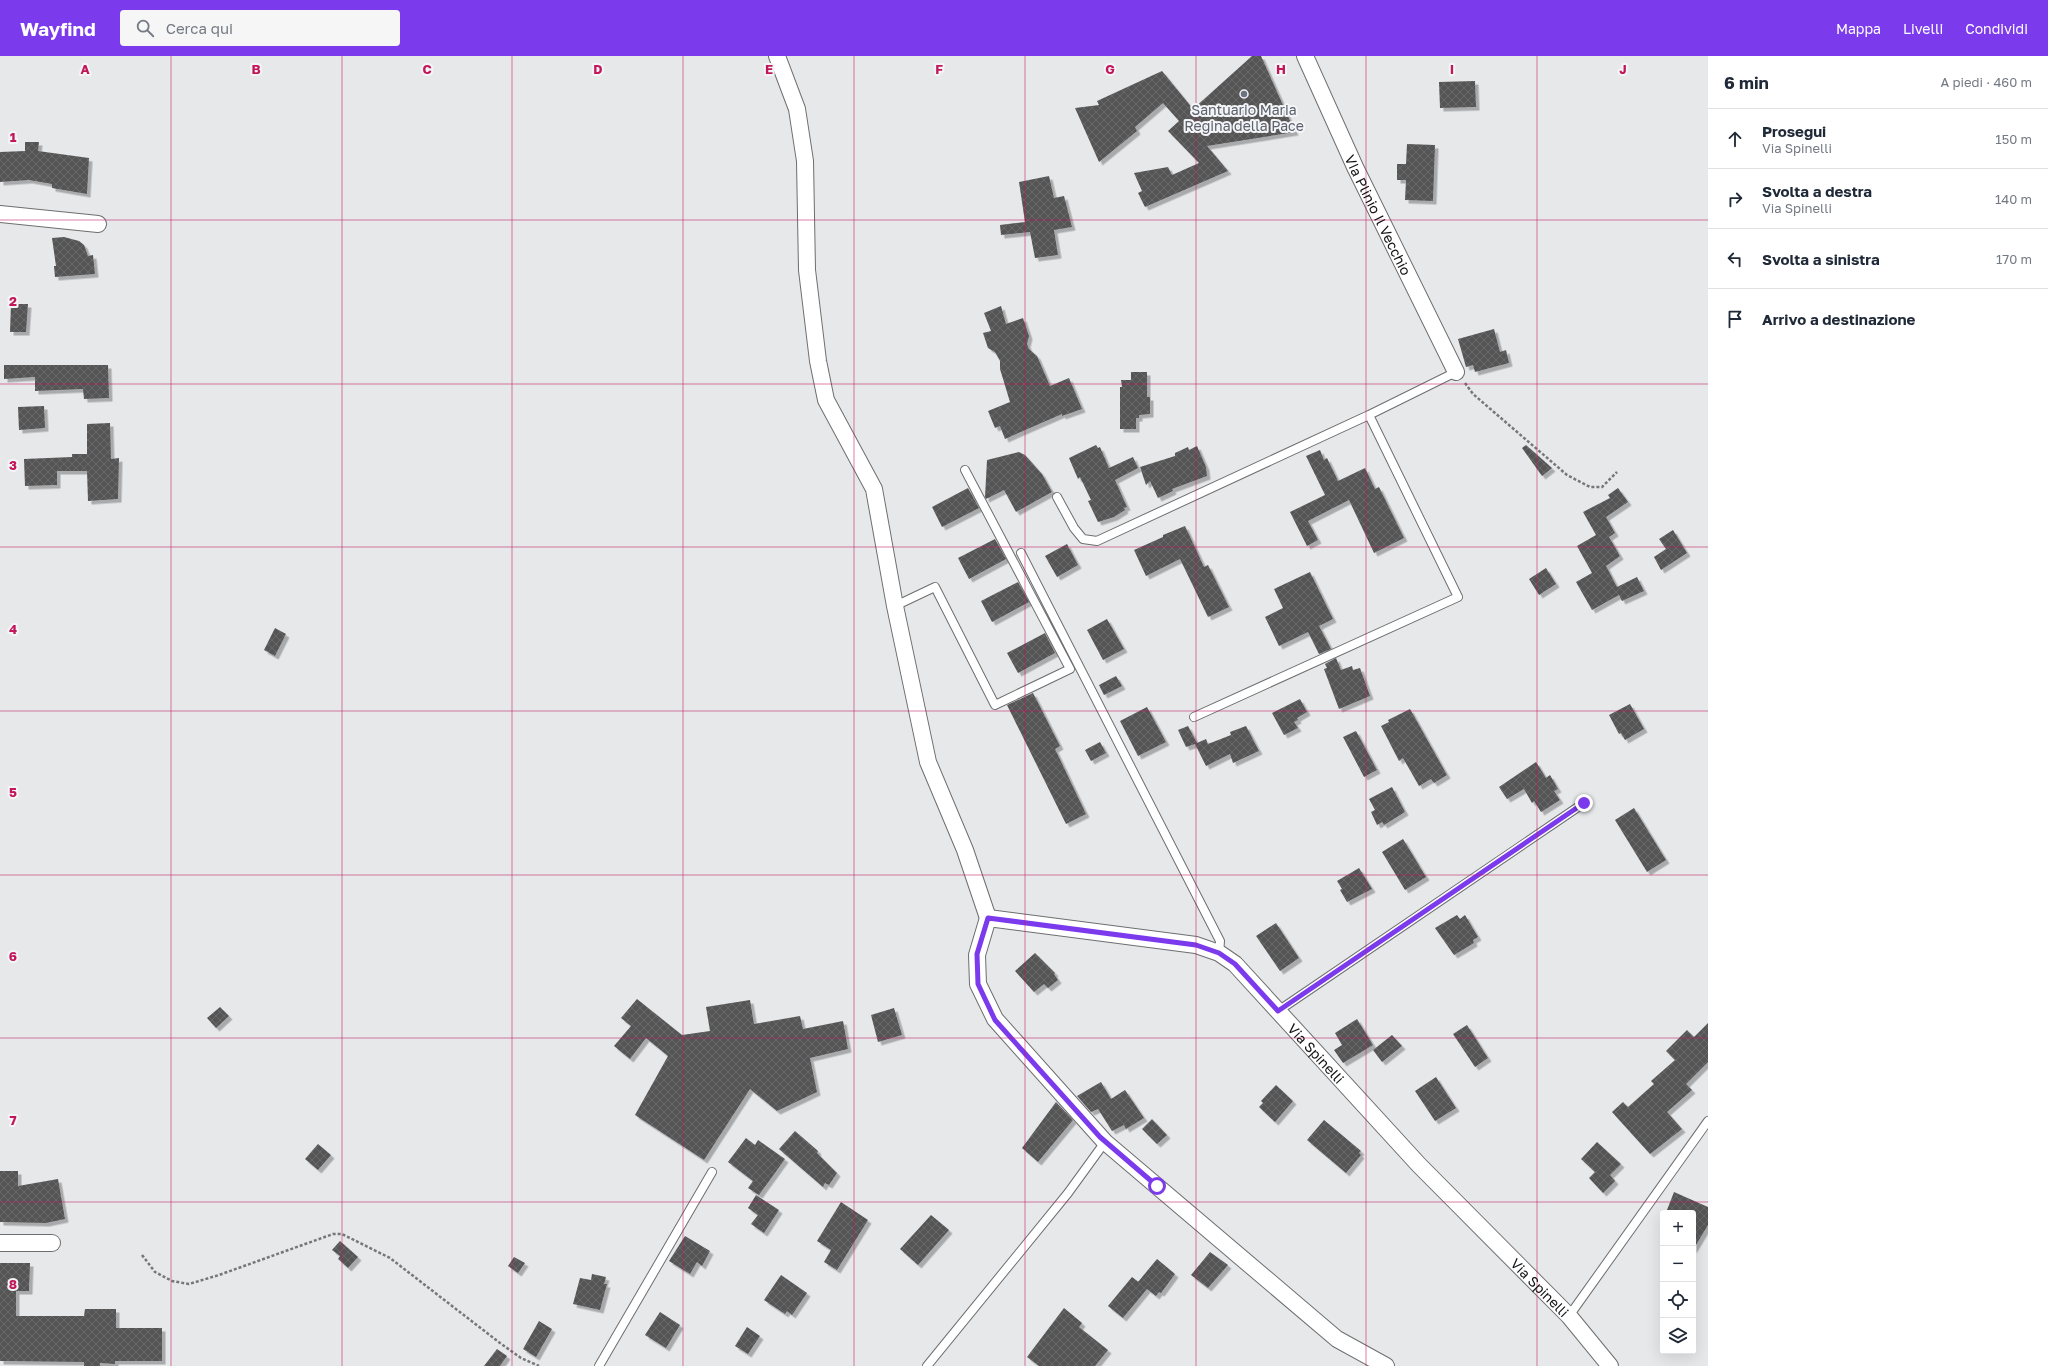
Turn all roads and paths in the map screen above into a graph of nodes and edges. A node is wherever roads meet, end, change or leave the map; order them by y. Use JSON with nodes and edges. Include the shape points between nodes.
{"nodes":[{"id":1,"x":777,"y":56,"type":"edge"},
{"id":2,"x":1305,"y":56,"type":"edge"},
{"id":3,"x":0,"y":214,"type":"edge"},
{"id":4,"x":98,"y":224,"type":"dead end"},
{"id":5,"x":1456,"y":372,"type":"junction"},
{"id":6,"x":1369,"y":415,"type":"junction"},
{"id":7,"x":965,"y":470,"type":"dead end"},
{"id":8,"x":1617,"y":472,"type":"dead end"},
{"id":9,"x":1057,"y":497,"type":"dead end"},
{"id":10,"x":1021,"y":553,"type":"dead end"},
{"id":11,"x":895,"y":606,"type":"junction"},
{"id":12,"x":1194,"y":717,"type":"dead end"},
{"id":13,"x":1584,"y":803,"type":"dead end"},
{"id":14,"x":988,"y":918,"type":"junction"},
{"id":15,"x":1219,"y":953,"type":"junction"},
{"id":16,"x":1278,"y":1011,"type":"junction"},
{"id":17,"x":1708,"y":1121,"type":"edge"},
{"id":18,"x":1105,"y":1142,"type":"junction"},
{"id":19,"x":712,"y":1172,"type":"dead end"},
{"id":20,"x":0,"y":1243,"type":"edge"},
{"id":21,"x":52,"y":1243,"type":"dead end"},
{"id":22,"x":142,"y":1255,"type":"dead end"},
{"id":23,"x":1569,"y":1316,"type":"junction"},
{"id":24,"x":539,"y":1366,"type":"edge"},
{"id":25,"x":599,"y":1366,"type":"edge"},
{"id":26,"x":927,"y":1366,"type":"edge"},
{"id":27,"x":1386,"y":1366,"type":"edge"},
{"id":28,"x":1610,"y":1366,"type":"edge"}],
"edges":[{"from":1,"to":11,"type":"street","via":[[797,109],[805,161],[807,270],[818,361],[826,400],[874,489]]},
{"from":2,"to":5,"type":"street","name":"VIa Plinio Il Vecchio","via":[[1355,167]]},
{"from":3,"to":4,"type":"street"},
{"from":5,"to":6,"type":"lane"},
{"from":5,"to":8,"type":"path","via":[[1473,394],[1567,475],[1590,487],[1602,487]]},
{"from":6,"to":9,"type":"lane","via":[[1097,540],[1084,539],[1074,528]]},
{"from":6,"to":12,"type":"lane","via":[[1458,597]]},
{"from":7,"to":11,"type":"lane","via":[[1070,669],[995,705],[935,587]]},
{"from":10,"to":15,"type":"lane","via":[[1220,941]]},
{"from":11,"to":14,"type":"street","via":[[928,762],[965,850]]},
{"from":13,"to":16,"type":"lane"},
{"from":14,"to":15,"type":"street","name":"Via Spinelli","via":[[1196,945]]},
{"from":14,"to":18,"type":"street","via":[[977,954],[978,984],[995,1020]]},
{"from":15,"to":16,"type":"street","name":"Via Spinelli","via":[[1235,964]]},
{"from":16,"to":23,"type":"street","name":"Via Spinelli","via":[[1419,1165]]},
{"from":17,"to":23,"type":"lane"},
{"from":18,"to":26,"type":"lane","via":[[1068,1193]]},
{"from":18,"to":27,"type":"street","via":[[1337,1339]]},
{"from":19,"to":25,"type":"lane"},
{"from":20,"to":21,"type":"street"},
{"from":22,"to":24,"type":"path","via":[[155,1272],[172,1282],[189,1284],[219,1276],[333,1234],[342,1234],[390,1258],[500,1343],[521,1358]]},
{"from":23,"to":28,"type":"street","name":"Via Spinelli"}]}
